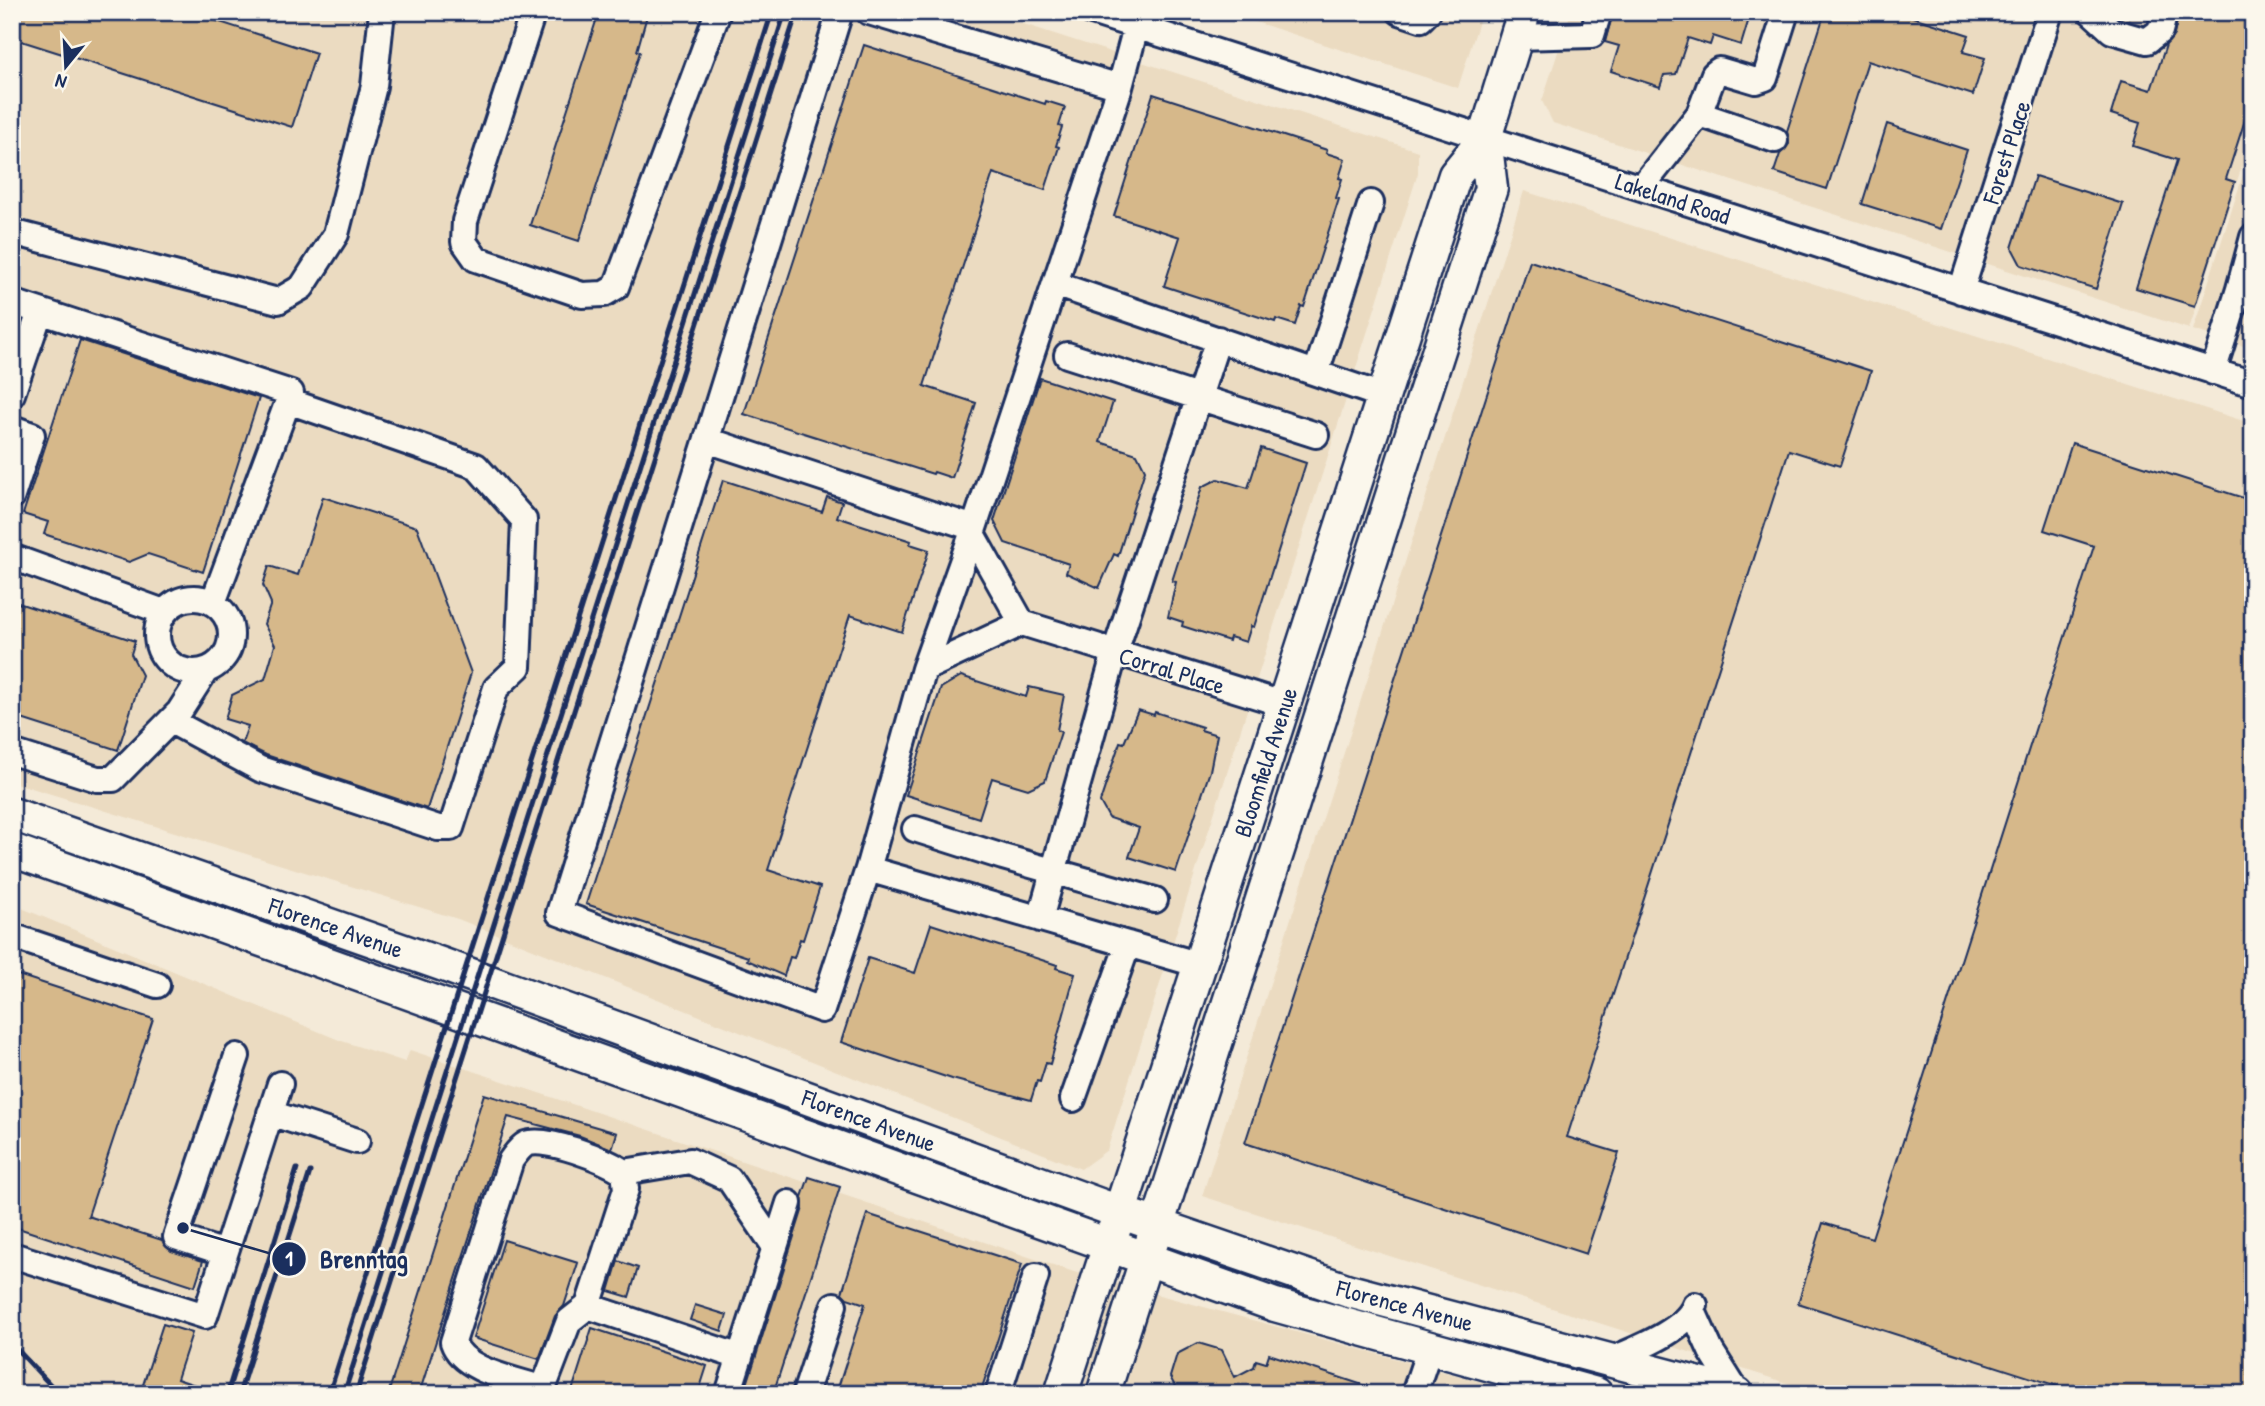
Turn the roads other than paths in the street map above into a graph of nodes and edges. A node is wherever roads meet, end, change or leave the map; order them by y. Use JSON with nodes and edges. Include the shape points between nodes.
{"nodes":[{"id":1,"x":382,"y":12,"type":"edge"},
{"id":2,"x":534,"y":12,"type":"edge"},
{"id":3,"x":718,"y":12,"type":"edge"},
{"id":4,"x":840,"y":12,"type":"edge"},
{"id":5,"x":869,"y":12,"type":"edge"},
{"id":6,"x":1092,"y":12,"type":"edge"},
{"id":7,"x":1400,"y":12,"type":"edge"},
{"id":8,"x":1428,"y":12,"type":"edge"},
{"id":9,"x":1599,"y":12,"type":"edge"},
{"id":10,"x":1786,"y":12,"type":"edge"},
{"id":11,"x":2050,"y":12,"type":"edge"},
{"id":12,"x":2091,"y":12,"type":"edge"},
{"id":13,"x":2165,"y":12,"type":"edge"},
{"id":14,"x":1520,"y":25,"type":"edge"},
{"id":15,"x":1136,"y":27,"type":"junction"},
{"id":16,"x":1120,"y":87,"type":"junction"},
{"id":17,"x":1699,"y":114,"type":"junction"},
{"id":18,"x":1485,"y":138,"type":"junction"},
{"id":19,"x":1775,"y":140,"type":"dead end"},
{"id":20,"x":1641,"y":188,"type":"junction"},
{"id":21,"x":1371,"y":203,"type":"dead end"},
{"id":22,"x":12,"y":232,"type":"edge"},
{"id":23,"x":2253,"y":237,"type":"edge"},
{"id":24,"x":1055,"y":284,"type":"junction"},
{"id":25,"x":1961,"y":291,"type":"junction"},
{"id":26,"x":2246,"y":291,"type":"edge"},
{"id":27,"x":12,"y":302,"type":"edge"},
{"id":28,"x":40,"y":312,"type":"junction"},
{"id":29,"x":1217,"y":340,"type":"junction"},
{"id":30,"x":1067,"y":355,"type":"dead end"},
{"id":31,"x":2213,"y":372,"type":"junction"},
{"id":32,"x":1316,"y":373,"type":"junction"},
{"id":33,"x":2253,"y":384,"type":"edge"},
{"id":34,"x":12,"y":394,"type":"edge"},
{"id":35,"x":1383,"y":396,"type":"junction"},
{"id":36,"x":1199,"y":397,"type":"junction"},
{"id":37,"x":288,"y":401,"type":"junction"},
{"id":38,"x":12,"y":428,"type":"edge"},
{"id":39,"x":1316,"y":435,"type":"dead end"},
{"id":40,"x":707,"y":440,"type":"junction"},
{"id":41,"x":12,"y":496,"type":"edge"},
{"id":42,"x":973,"y":531,"type":"junction"},
{"id":43,"x":12,"y":557,"type":"edge"},
{"id":44,"x":213,"y":603,"type":"junction"},
{"id":45,"x":164,"y":612,"type":"junction"},
{"id":46,"x":1022,"y":623,"type":"junction"},
{"id":47,"x":1115,"y":652,"type":"junction"},
{"id":48,"x":924,"y":669,"type":"junction"},
{"id":49,"x":206,"y":670,"type":"junction"},
{"id":50,"x":1283,"y":704,"type":"junction"},
{"id":51,"x":1321,"y":717,"type":"junction"},
{"id":52,"x":171,"y":721,"type":"junction"},
{"id":53,"x":12,"y":752,"type":"edge"},
{"id":54,"x":12,"y":814,"type":"edge"},
{"id":55,"x":915,"y":829,"type":"dead end"},
{"id":56,"x":12,"y":850,"type":"edge"},
{"id":57,"x":868,"y":869,"type":"junction"},
{"id":58,"x":1054,"y":869,"type":"junction"},
{"id":59,"x":1155,"y":900,"type":"dead end"},
{"id":60,"x":1040,"y":919,"type":"junction"},
{"id":61,"x":12,"y":936,"type":"edge"},
{"id":62,"x":1128,"y":944,"type":"junction"},
{"id":63,"x":1200,"y":965,"type":"junction"},
{"id":64,"x":157,"y":985,"type":"dead end"},
{"id":65,"x":237,"y":1056,"type":"dead end"},
{"id":66,"x":280,"y":1084,"type":"dead end"},
{"id":67,"x":1073,"y":1099,"type":"dead end"},
{"id":68,"x":270,"y":1113,"type":"junction"},
{"id":69,"x":357,"y":1141,"type":"dead end"},
{"id":70,"x":624,"y":1172,"type":"junction"},
{"id":71,"x":789,"y":1203,"type":"dead end"},
{"id":72,"x":1119,"y":1212,"type":"junction"},
{"id":73,"x":1158,"y":1224,"type":"junction"},
{"id":74,"x":1109,"y":1245,"type":"junction"},
{"id":75,"x":775,"y":1247,"type":"junction"},
{"id":76,"x":225,"y":1253,"type":"junction"},
{"id":77,"x":12,"y":1255,"type":"edge"},
{"id":78,"x":1147,"y":1259,"type":"junction"},
{"id":79,"x":1036,"y":1276,"type":"dead end"},
{"id":80,"x":834,"y":1305,"type":"dead end"},
{"id":81,"x":589,"y":1306,"type":"junction"},
{"id":82,"x":1460,"y":1320,"type":"junction"},
{"id":83,"x":1430,"y":1350,"type":"junction"},
{"id":84,"x":740,"y":1356,"type":"junction"},
{"id":85,"x":1613,"y":1359,"type":"junction"},
{"id":86,"x":1674,"y":1385,"type":"edge"},
{"id":87,"x":542,"y":1391,"type":"edge"},
{"id":88,"x":728,"y":1394,"type":"edge"},
{"id":89,"x":805,"y":1394,"type":"edge"},
{"id":90,"x":999,"y":1394,"type":"edge"},
{"id":91,"x":1061,"y":1394,"type":"edge"},
{"id":92,"x":1103,"y":1394,"type":"edge"},
{"id":93,"x":1414,"y":1394,"type":"edge"},
{"id":94,"x":1596,"y":1394,"type":"edge"},
{"id":95,"x":1737,"y":1394,"type":"edge"}],
"edges":[{"from":1,"to":22,"type":"street","via":[[374,86],[335,234],[302,287],[278,301]]},
{"from":2,"to":3,"type":"street","via":[[465,221],[464,242],[476,258],[582,295],[604,294],[616,287]]},
{"from":4,"to":40,"type":"street"},
{"from":5,"to":16,"type":"street"},
{"from":6,"to":15,"type":"street","name":"Lakeland Road"},
{"from":7,"to":8,"type":"street","via":[[1421,19]]},
{"from":9,"to":14,"type":"street","via":[[1592,35]]},
{"from":10,"to":17,"type":"street","via":[[1765,78],[1756,81],[1719,71],[1711,79]]},
{"from":11,"to":25,"type":"street","name":"Forest Place"},
{"from":12,"to":13,"type":"street","via":[[2112,31],[2147,41],[2160,31]]},
{"from":14,"to":18,"type":"main road","name":"Bloomfield Avenue"},
{"from":15,"to":16,"type":"street"},
{"from":15,"to":18,"type":"street","name":"Lakeland Road"},
{"from":16,"to":24,"type":"street"},
{"from":17,"to":19,"type":"street"},
{"from":17,"to":20,"type":"street"},
{"from":18,"to":20,"type":"street","name":"Lakeland Road"},
{"from":18,"to":35,"type":"main road","name":"Bloomfield Avenue","via":[[1455,175]]},
{"from":18,"to":51,"type":"main road","name":"Bloomfield Avenue","via":[[1491,188]]},
{"from":20,"to":25,"type":"street","name":"Lakeland Road"},
{"from":21,"to":32,"type":"street"},
{"from":23,"to":26,"type":"street"},
{"from":24,"to":29,"type":"street"},
{"from":24,"to":42,"type":"street"},
{"from":25,"to":31,"type":"street","name":"Lakeland Road"},
{"from":26,"to":31,"type":"street"},
{"from":27,"to":28,"type":"street"},
{"from":28,"to":34,"type":"street"},
{"from":28,"to":37,"type":"street","via":[[291,393]]},
{"from":29,"to":32,"type":"street"},
{"from":29,"to":36,"type":"street"},
{"from":30,"to":36,"type":"street"},
{"from":31,"to":33,"type":"street","name":"Lakeland Road"},
{"from":32,"to":35,"type":"street"},
{"from":35,"to":50,"type":"main road","name":"Bloomfield Avenue"},
{"from":36,"to":39,"type":"street"},
{"from":36,"to":47,"type":"street"},
{"from":37,"to":44,"type":"street"},
{"from":37,"to":52,"type":"street","via":[[476,466],[524,520],[518,667],[496,688],[451,828],[438,828],[260,769]]},
{"from":38,"to":41,"type":"street","via":[[32,435]]},
{"from":40,"to":42,"type":"street"},
{"from":40,"to":57,"type":"street","via":[[559,912],[822,1010]]},
{"from":42,"to":46,"type":"street"},
{"from":42,"to":48,"type":"street"},
{"from":43,"to":45,"type":"street"},
{"from":44,"to":45,"type":"street","via":[[196,597],[184,599]]},
{"from":44,"to":49,"type":"street","via":[[226,616],[231,639],[221,661]]},
{"from":45,"to":49,"type":"street","via":[[156,636],[165,659],[187,671]]},
{"from":46,"to":47,"type":"street","name":"Corral Place"},
{"from":46,"to":48,"type":"street"},
{"from":47,"to":50,"type":"street","name":"Corral Place"},
{"from":47,"to":58,"type":"street"},
{"from":48,"to":57,"type":"street"},
{"from":49,"to":52,"type":"street"},
{"from":50,"to":51,"type":"main road","name":"Corral Place"},
{"from":50,"to":63,"type":"main road","name":"Bloomfield Avenue"},
{"from":51,"to":73,"type":"main road","name":"Bloomfield Avenue"},
{"from":52,"to":53,"type":"street","via":[[113,779],[97,779]]},
{"from":54,"to":72,"type":"main road","name":"Florence Avenue","via":[[441,964]]},
{"from":55,"to":58,"type":"street"},
{"from":56,"to":74,"type":"main road","name":"Florence Avenue"},
{"from":57,"to":60,"type":"street"},
{"from":58,"to":59,"type":"street"},
{"from":58,"to":60,"type":"street"},
{"from":60,"to":62,"type":"street"},
{"from":61,"to":64,"type":"street"},
{"from":62,"to":63,"type":"street"},
{"from":62,"to":67,"type":"street"},
{"from":63,"to":72,"type":"main road","name":"Bloomfield Avenue"},
{"from":65,"to":76,"type":"street","via":[[176,1237]]},
{"from":66,"to":68,"type":"street"},
{"from":68,"to":69,"type":"street"},
{"from":68,"to":76,"type":"street"},
{"from":70,"to":75,"type":"street","via":[[690,1161],[729,1179]]},
{"from":70,"to":81,"type":"street","via":[[626,1189]]},
{"from":70,"to":87,"type":"street","via":[[609,1162],[541,1142],[524,1145],[511,1160],[453,1342],[457,1354],[473,1364]]},
{"from":71,"to":75,"type":"street"},
{"from":72,"to":73,"type":"main road","name":"Florence Avenue"},
{"from":72,"to":74,"type":"main road","name":"Bloomfield Avenue"},
{"from":73,"to":78,"type":"main road","name":"Bloomfield Avenue"},
{"from":73,"to":82,"type":"main road","name":"Florence Avenue","via":[[1349,1291]]},
{"from":74,"to":78,"type":"main road","name":"Florence Avenue"},
{"from":74,"to":91,"type":"main road","name":"Bloomfield Avenue"},
{"from":75,"to":84,"type":"street"},
{"from":76,"to":77,"type":"street","via":[[205,1316]]},
{"from":78,"to":83,"type":"main road","name":"Florence Avenue","via":[[1275,1305]]},
{"from":78,"to":92,"type":"main road","name":"Bloomfield Avenue"},
{"from":79,"to":90,"type":"street"},
{"from":80,"to":89,"type":"street"},
{"from":81,"to":84,"type":"street"},
{"from":81,"to":87,"type":"street","via":[[569,1321]]},
{"from":82,"to":83,"type":"main road","via":[[1448,1324]]},
{"from":82,"to":85,"type":"main road","name":"Florence Avenue"},
{"from":83,"to":93,"type":"street"},
{"from":83,"to":94,"type":"main road","name":"Florence Avenue"},
{"from":84,"to":88,"type":"street"},
{"from":85,"to":86,"type":"main road","name":"Florence Avenue"},
{"from":85,"to":95,"type":"street","via":[[1670,1332],[1694,1308],[1711,1351]]},
{"from":86,"to":95,"type":"main road","name":"Florence Avenue"}]}
